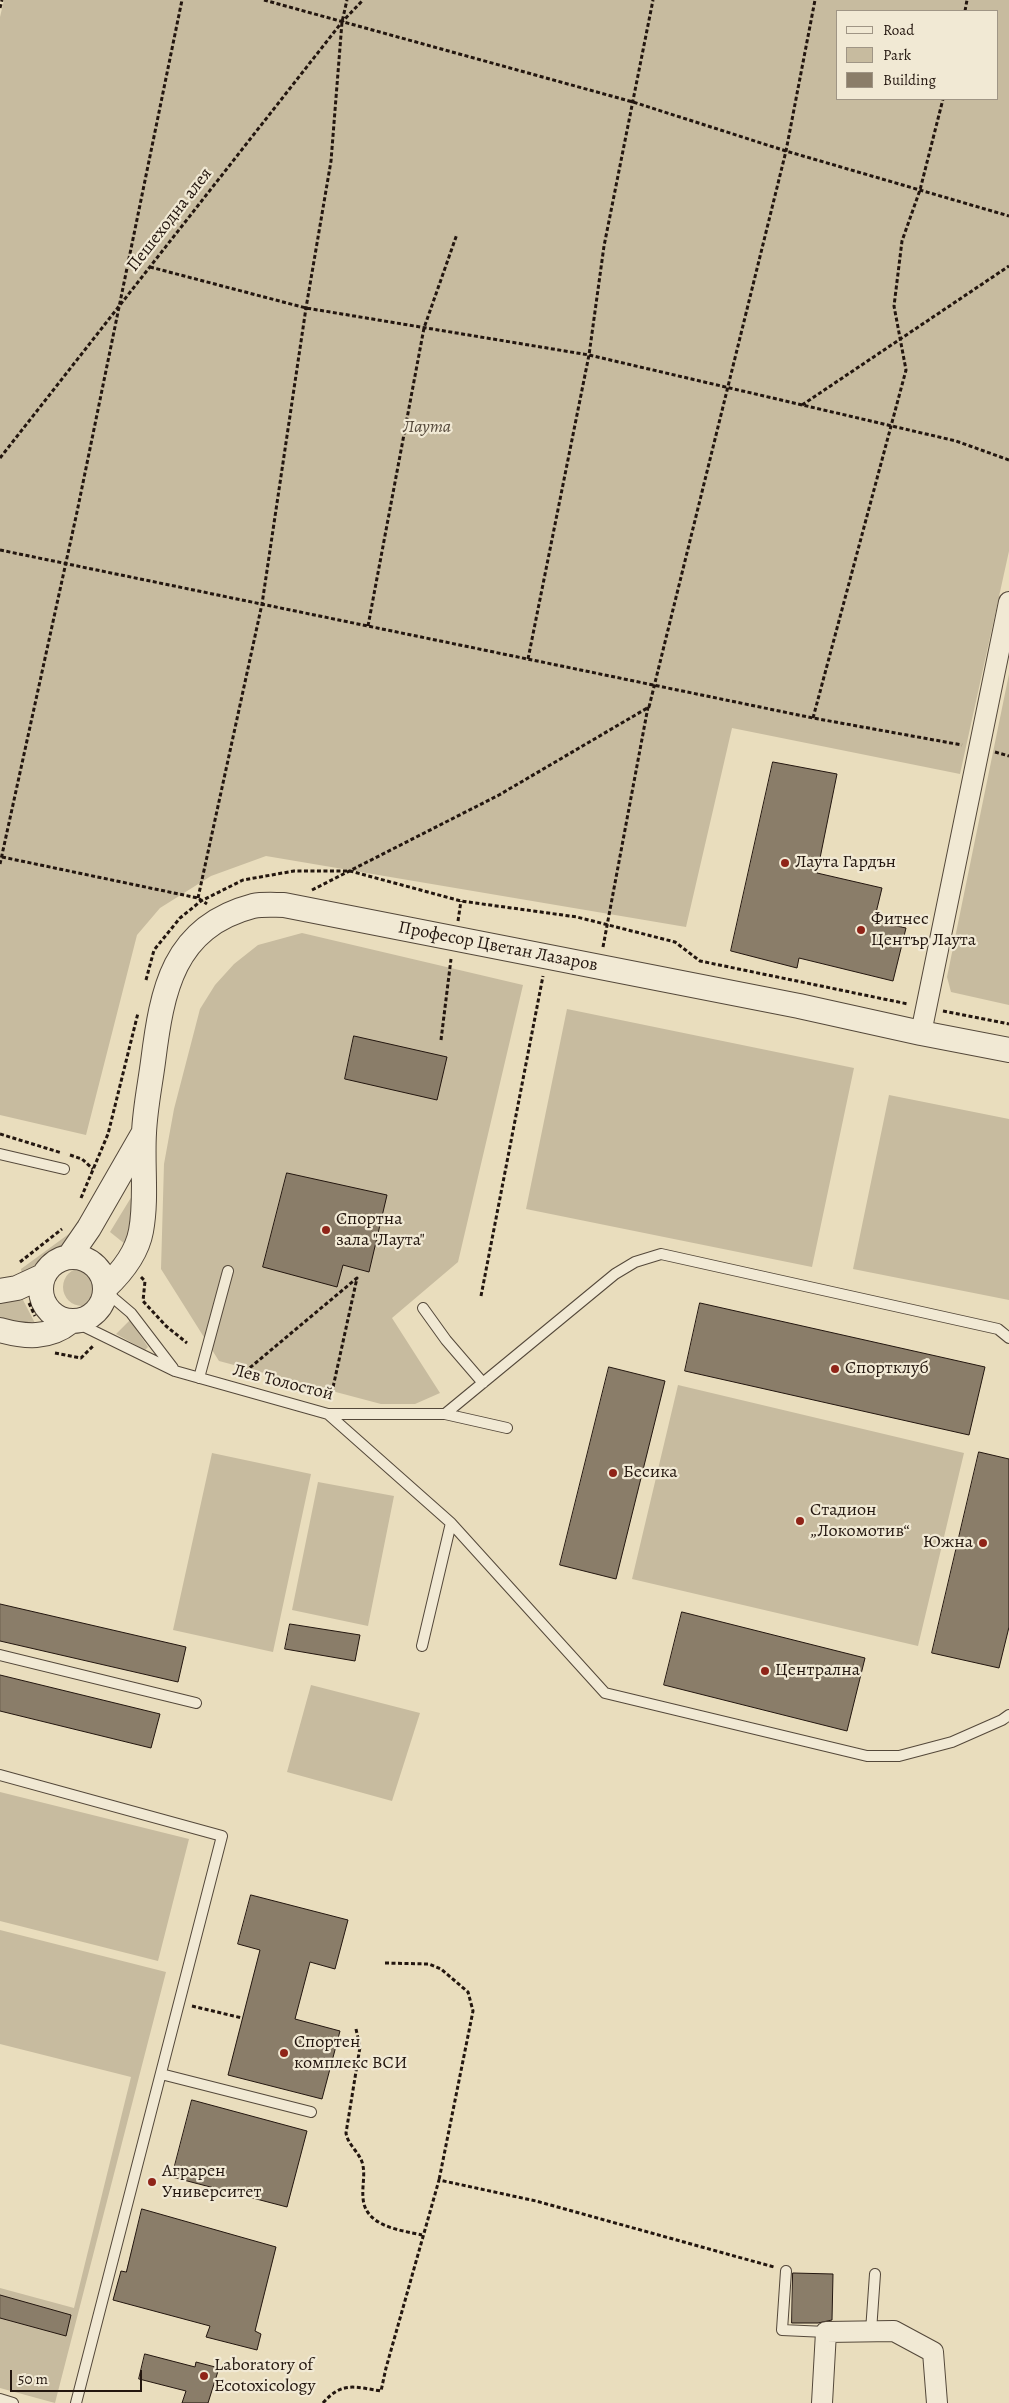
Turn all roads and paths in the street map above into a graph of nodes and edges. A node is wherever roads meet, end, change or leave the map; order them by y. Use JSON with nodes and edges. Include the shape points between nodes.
{"nodes":[{"id":1,"x":2,"y":0,"type":"edge"},
{"id":2,"x":182,"y":0,"type":"edge"},
{"id":3,"x":264,"y":0,"type":"edge"},
{"id":4,"x":347,"y":0,"type":"edge"},
{"id":5,"x":363,"y":0,"type":"edge"},
{"id":6,"x":654,"y":0,"type":"edge"},
{"id":7,"x":815,"y":0,"type":"edge"},
{"id":8,"x":0,"y":8,"type":"edge"},
{"id":9,"x":342,"y":22,"type":"junction"},
{"id":10,"x":943,"y":100,"type":"edge"},
{"id":11,"x":633,"y":102,"type":"junction"},
{"id":12,"x":786,"y":151,"type":"junction"},
{"id":13,"x":920,"y":190,"type":"junction"},
{"id":14,"x":1009,"y":216,"type":"edge"},
{"id":15,"x":457,"y":234,"type":"dead end"},
{"id":16,"x":1009,"y":266,"type":"edge"},
{"id":17,"x":150,"y":267,"type":"junction"},
{"id":18,"x":120,"y":305,"type":"junction"},
{"id":19,"x":306,"y":308,"type":"junction"},
{"id":20,"x":424,"y":328,"type":"junction"},
{"id":21,"x":900,"y":339,"type":"junction"},
{"id":22,"x":588,"y":355,"type":"junction"},
{"id":23,"x":727,"y":387,"type":"junction"},
{"id":24,"x":802,"y":405,"type":"junction"},
{"id":25,"x":891,"y":425,"type":"junction"},
{"id":26,"x":0,"y":458,"type":"edge"},
{"id":27,"x":1009,"y":460,"type":"edge"},
{"id":28,"x":0,"y":550,"type":"edge"},
{"id":29,"x":66,"y":564,"type":"junction"},
{"id":30,"x":1009,"y":602,"type":"edge"},
{"id":31,"x":262,"y":604,"type":"junction"},
{"id":32,"x":368,"y":626,"type":"junction"},
{"id":33,"x":528,"y":659,"type":"junction"},
{"id":34,"x":654,"y":685,"type":"junction"},
{"id":35,"x":649,"y":707,"type":"junction"},
{"id":36,"x":813,"y":718,"type":"junction"},
{"id":37,"x":978,"y":748,"type":"junction"},
{"id":38,"x":2,"y":857,"type":"junction"},
{"id":39,"x":0,"y":864,"type":"edge"},
{"id":40,"x":350,"y":871,"type":"junction"},
{"id":41,"x":461,"y":901,"type":"junction"},
{"id":42,"x":284,"y":905,"type":"junction"},
{"id":43,"x":607,"y":925,"type":"junction"},
{"id":44,"x":455,"y":938,"type":"junction"},
{"id":45,"x":547,"y":956,"type":"junction"},
{"id":46,"x":599,"y":966,"type":"junction"},
{"id":47,"x":144,"y":989,"type":"dead end"},
{"id":48,"x":139,"y":1008,"type":"dead end"},
{"id":49,"x":926,"y":1008,"type":"junction"},
{"id":50,"x":1009,"y":1024,"type":"edge"},
{"id":51,"x":921,"y":1033,"type":"junction"},
{"id":52,"x":441,"y":1040,"type":"dead end"},
{"id":53,"x":1009,"y":1050,"type":"edge"},
{"id":54,"x":144,"y":1132,"type":"junction"},
{"id":55,"x":0,"y":1134,"type":"edge"},
{"id":56,"x":0,"y":1154,"type":"edge"},
{"id":57,"x":64,"y":1169,"type":"dead end"},
{"id":58,"x":93,"y":1169,"type":"junction"},
{"id":59,"x":80,"y":1206,"type":"dead end"},
{"id":60,"x":64,"y":1226,"type":"dead end"},
{"id":61,"x":69,"y":1257,"type":"junction"},
{"id":62,"x":228,"y":1271,"type":"dead end"},
{"id":63,"x":43,"y":1276,"type":"junction"},
{"id":64,"x":8,"y":1289,"type":"edge"},
{"id":65,"x":105,"y":1289,"type":"junction"},
{"id":66,"x":481,"y":1296,"type":"dead end"},
{"id":67,"x":143,"y":1302,"type":"dead end"},
{"id":68,"x":423,"y":1308,"type":"dead end"},
{"id":69,"x":131,"y":1313,"type":"junction"},
{"id":70,"x":72,"y":1322,"type":"junction"},
{"id":71,"x":0,"y":1330,"type":"edge"},
{"id":72,"x":44,"y":1334,"type":"junction"},
{"id":73,"x":104,"y":1336,"type":"junction"},
{"id":74,"x":1009,"y":1338,"type":"edge"},
{"id":75,"x":175,"y":1371,"type":"junction"},
{"id":76,"x":199,"y":1378,"type":"junction"},
{"id":77,"x":483,"y":1383,"type":"junction"},
{"id":78,"x":228,"y":1386,"type":"junction"},
{"id":79,"x":328,"y":1414,"type":"junction"},
{"id":80,"x":445,"y":1414,"type":"junction"},
{"id":81,"x":507,"y":1428,"type":"dead end"},
{"id":82,"x":451,"y":1522,"type":"junction"},
{"id":83,"x":422,"y":1646,"type":"dead end"},
{"id":84,"x":0,"y":1655,"type":"edge"},
{"id":85,"x":196,"y":1703,"type":"dead end"},
{"id":86,"x":1009,"y":1715,"type":"edge"},
{"id":87,"x":0,"y":1775,"type":"edge"},
{"id":88,"x":385,"y":1963,"type":"dead end"},
{"id":89,"x":179,"y":2003,"type":"junction"},
{"id":90,"x":242,"y":2018,"type":"dead end"},
{"id":91,"x":356,"y":2029,"type":"dead end"},
{"id":92,"x":161,"y":2074,"type":"junction"},
{"id":93,"x":311,"y":2112,"type":"dead end"},
{"id":94,"x":439,"y":2180,"type":"junction"},
{"id":95,"x":422,"y":2235,"type":"junction"},
{"id":96,"x":786,"y":2271,"type":"joint"},
{"id":97,"x":875,"y":2274,"type":"dead end"},
{"id":98,"x":871,"y":2331,"type":"junction"},
{"id":99,"x":826,"y":2332,"type":"junction"},
{"id":100,"x":0,"y":2399,"type":"edge"},
{"id":101,"x":13,"y":2403,"type":"edge"},
{"id":102,"x":76,"y":2403,"type":"edge"},
{"id":103,"x":322,"y":2403,"type":"edge"},
{"id":104,"x":822,"y":2403,"type":"edge"},
{"id":105,"x":937,"y":2403,"type":"edge"}],
"edges":[{"from":1,"to":8,"type":"path"},
{"from":2,"to":18,"type":"path"},
{"from":3,"to":9,"type":"path"},
{"from":4,"to":9,"type":"path"},
{"from":5,"to":9,"type":"path","name":"Пешеходна алея"},
{"from":6,"to":11,"type":"path"},
{"from":7,"to":12,"type":"path"},
{"from":9,"to":11,"type":"path"},
{"from":9,"to":17,"type":"path","name":"Пешеходна алея"},
{"from":9,"to":19,"type":"path","via":[[330,161]]},
{"from":10,"to":13,"type":"path"},
{"from":11,"to":12,"type":"path"},
{"from":11,"to":22,"type":"path","via":[[604,246]]},
{"from":12,"to":13,"type":"path"},
{"from":12,"to":23,"type":"path"},
{"from":13,"to":14,"type":"path"},
{"from":13,"to":21,"type":"path","via":[[901,251],[894,306]]},
{"from":15,"to":20,"type":"path"},
{"from":16,"to":21,"type":"path"},
{"from":17,"to":18,"type":"path","name":"Пешеходна алея"},
{"from":17,"to":19,"type":"path"},
{"from":18,"to":26,"type":"path","name":"Пешеходна алея"},
{"from":18,"to":29,"type":"path"},
{"from":19,"to":20,"type":"path"},
{"from":19,"to":31,"type":"path"},
{"from":20,"to":22,"type":"path"},
{"from":20,"to":32,"type":"path"},
{"from":21,"to":24,"type":"path"},
{"from":21,"to":25,"type":"path","via":[[906,370]]},
{"from":22,"to":23,"type":"path"},
{"from":22,"to":33,"type":"path"},
{"from":23,"to":24,"type":"path"},
{"from":23,"to":34,"type":"path"},
{"from":24,"to":25,"type":"path"},
{"from":25,"to":27,"type":"path","via":[[956,441]]},
{"from":25,"to":36,"type":"path"},
{"from":28,"to":29,"type":"path"},
{"from":29,"to":31,"type":"path"},
{"from":29,"to":38,"type":"path"},
{"from":30,"to":37,"type":"street"},
{"from":31,"to":32,"type":"path"},
{"from":31,"to":38,"type":"path","via":[[198,898]]},
{"from":32,"to":33,"type":"path"},
{"from":33,"to":34,"type":"path"},
{"from":34,"to":35,"type":"path"},
{"from":34,"to":36,"type":"path"},
{"from":35,"to":40,"type":"path","via":[[499,794]]},
{"from":35,"to":43,"type":"path"},
{"from":36,"to":37,"type":"path"},
{"from":37,"to":49,"type":"street"},
{"from":38,"to":39,"type":"path"},
{"from":40,"to":41,"type":"path"},
{"from":40,"to":42,"type":"path"},
{"from":40,"to":47,"type":"path","via":[[294,871],[243,880],[201,901],[180,918],[154,950]]},
{"from":41,"to":43,"type":"path"},
{"from":41,"to":44,"type":"path"},
{"from":42,"to":44,"type":"street","name":"Професор Цветан Лазаров"},
{"from":42,"to":54,"type":"street","name":"Професор Цветан Лазаров","via":[[255,906],[227,916],[200,933],[180,956],[166,988],[157,1029]]},
{"from":43,"to":46,"type":"path"},
{"from":43,"to":49,"type":"path","via":[[675,942],[700,962]]},
{"from":44,"to":45,"type":"street","name":"Професор Цветан Лазаров"},
{"from":44,"to":52,"type":"path","via":[[448,969]]},
{"from":45,"to":46,"type":"street","name":"Професор Цветан Лазаров"},
{"from":45,"to":66,"type":"path"},
{"from":46,"to":51,"type":"street","name":"Професор Цветан Лазаров"},
{"from":48,"to":58,"type":"path","via":[[108,1134]]},
{"from":49,"to":50,"type":"path"},
{"from":49,"to":51,"type":"street"},
{"from":51,"to":53,"type":"street","name":"Професор Цветан Лазаров"},
{"from":54,"to":61,"type":"street","name":"Професор Цветан Лазаров"},
{"from":54,"to":65,"type":"street","name":"Професор Цветан Лазаров","via":[[141,1232],[126,1264]]},
{"from":55,"to":58,"type":"path","via":[[82,1159]]},
{"from":56,"to":57,"type":"lane"},
{"from":58,"to":59,"type":"path"},
{"from":60,"to":64,"type":"path","via":[[11,1269]]},
{"from":61,"to":63,"type":"street","via":[[54,1263]]},
{"from":61,"to":65,"type":"street","via":[[94,1264],[100,1271]]},
{"from":62,"to":76,"type":"lane"},
{"from":63,"to":64,"type":"street"},
{"from":63,"to":70,"type":"street","via":[[41,1291],[45,1306],[51,1314]]},
{"from":64,"to":72,"type":"path","via":[[25,1295]]},
{"from":65,"to":69,"type":"lane"},
{"from":65,"to":70,"type":"street","via":[[99,1308],[84,1320]]},
{"from":67,"to":69,"type":"path"},
{"from":68,"to":77,"type":"lane"},
{"from":69,"to":75,"type":"lane"},
{"from":70,"to":72,"type":"street","via":[[58,1331]]},
{"from":70,"to":73,"type":"lane","name":"Лев Толостой"},
{"from":71,"to":72,"type":"street","via":[[22,1336]]},
{"from":72,"to":73,"type":"path","via":[[52,1353],[81,1358]]},
{"from":73,"to":75,"type":"lane","name":"Лев Толостой"},
{"from":74,"to":77,"type":"lane","via":[[998,1329],[661,1254],[635,1262],[615,1274]]},
{"from":75,"to":76,"type":"lane","name":"Лев Толостой"},
{"from":76,"to":78,"type":"lane","name":"Лев Толостой"},
{"from":77,"to":80,"type":"lane"},
{"from":78,"to":79,"type":"lane","name":"Лев Толостой"},
{"from":78,"to":79,"type":"path","via":[[357,1278]]},
{"from":79,"to":80,"type":"lane","name":"Лев Толостой"},
{"from":79,"to":82,"type":"lane"},
{"from":80,"to":81,"type":"lane","name":"Лев Толостой"},
{"from":82,"to":83,"type":"lane"},
{"from":82,"to":86,"type":"lane","via":[[605,1694],[867,1756],[899,1756],[952,1742]]},
{"from":84,"to":85,"type":"lane"},
{"from":87,"to":89,"type":"lane","via":[[222,1836]]},
{"from":88,"to":94,"type":"path","via":[[429,1964],[441,1969],[468,1992],[473,2012]]},
{"from":89,"to":90,"type":"path"},
{"from":89,"to":92,"type":"lane"},
{"from":91,"to":95,"type":"path","via":[[360,2047],[346,2133],[363,2166],[366,2212],[387,2227]]},
{"from":92,"to":93,"type":"lane"},
{"from":92,"to":102,"type":"lane"},
{"from":94,"to":95,"type":"path"},
{"from":94,"to":96,"type":"path","via":[[536,2201]]},
{"from":95,"to":103,"type":"path","via":[[382,2391],[346,2386],[332,2392]]},
{"from":96,"to":99,"type":"lane","via":[[782,2330]]},
{"from":97,"to":98,"type":"lane"},
{"from":98,"to":99,"type":"street"},
{"from":98,"to":105,"type":"street","via":[[894,2331],[932,2352]]},
{"from":99,"to":104,"type":"street"},
{"from":100,"to":101,"type":"lane"}]}
